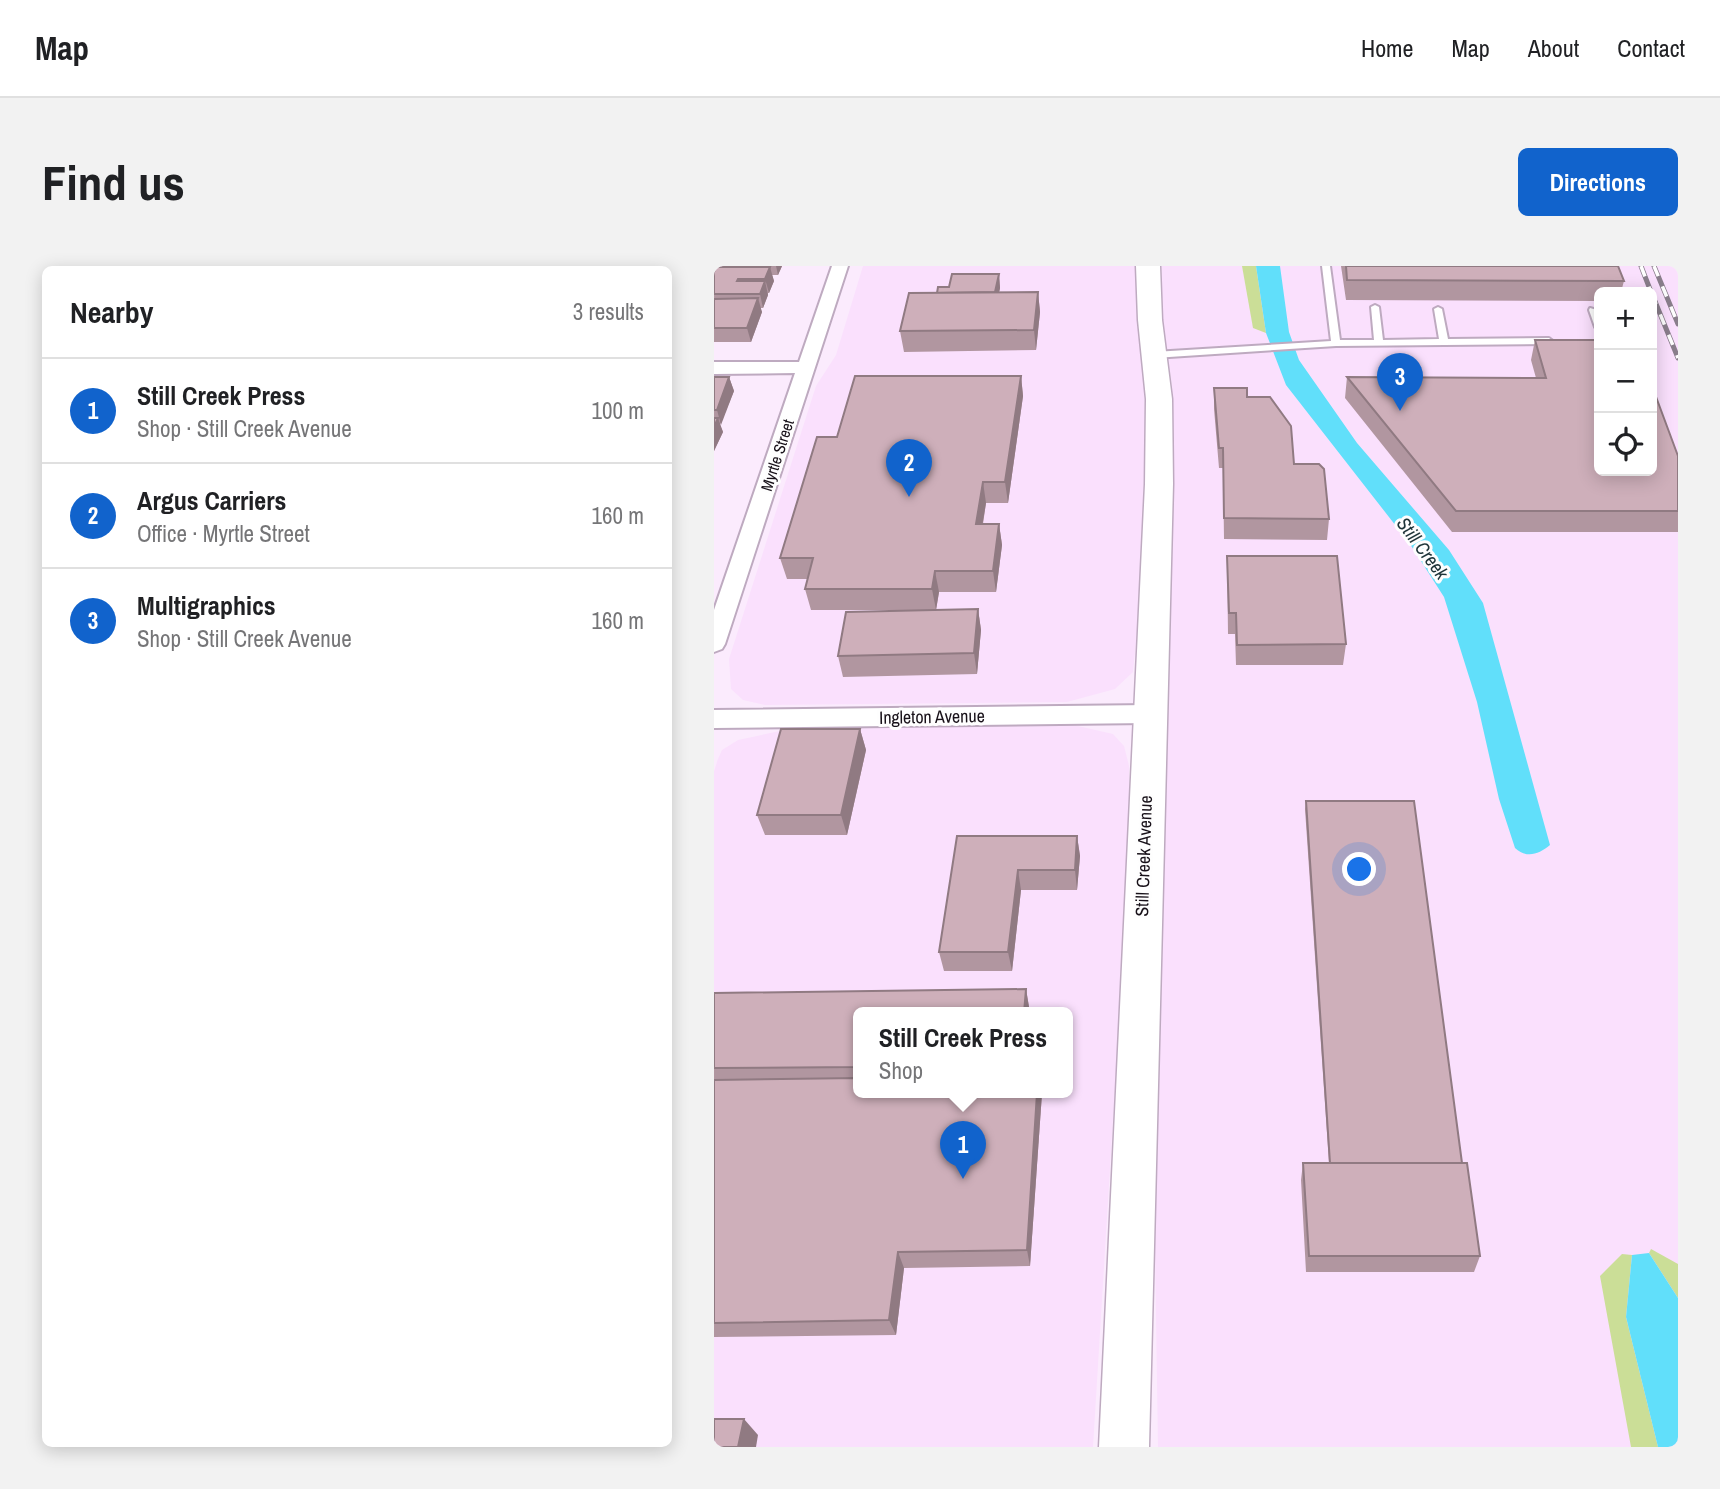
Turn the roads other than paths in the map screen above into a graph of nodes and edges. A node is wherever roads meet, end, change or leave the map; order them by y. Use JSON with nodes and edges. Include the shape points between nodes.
{"nodes":[{"id":1,"x":840,"y":266,"type":"edge"},
{"id":2,"x":1148,"y":266,"type":"edge"},
{"id":3,"x":1326,"y":266,"type":"edge"},
{"id":4,"x":1375,"y":307,"type":"dead end"},
{"id":5,"x":1438,"y":309,"type":"dead end"},
{"id":6,"x":1593,"y":310,"type":"dead end"},
{"id":7,"x":1594,"y":313,"type":"edge"},
{"id":8,"x":1560,"y":341,"type":"edge"},
{"id":9,"x":1444,"y":342,"type":"junction"},
{"id":10,"x":1336,"y":343,"type":"junction"},
{"id":11,"x":1380,"y":343,"type":"junction"},
{"id":12,"x":1268,"y":348,"type":"joint"},
{"id":13,"x":1154,"y":355,"type":"junction"},
{"id":14,"x":806,"y":367,"type":"junction"},
{"id":15,"x":714,"y":368,"type":"edge"},
{"id":16,"x":714,"y":644,"type":"edge"},
{"id":17,"x":1150,"y":714,"type":"junction"},
{"id":18,"x":714,"y":719,"type":"edge"},
{"id":19,"x":1124,"y":1447,"type":"edge"}],
"edges":[{"from":1,"to":14,"type":"street","name":"Myrtle Street"},
{"from":2,"to":13,"type":"street","name":"Still Creek Avenue"},
{"from":3,"to":10,"type":"lane"},
{"from":4,"to":11,"type":"lane"},
{"from":5,"to":9,"type":"lane"},
{"from":6,"to":7,"type":"lane"},
{"from":8,"to":9,"type":"lane"},
{"from":9,"to":11,"type":"lane"},
{"from":10,"to":11,"type":"lane"},
{"from":10,"to":12,"type":"lane"},
{"from":12,"to":13,"type":"lane"},
{"from":13,"to":17,"type":"street","name":"Still Creek Avenue","via":[[1160,439]]},
{"from":14,"to":15,"type":"street"},
{"from":14,"to":16,"type":"street","name":"Myrtle Street"},
{"from":17,"to":18,"type":"street","name":"Ingleton Avenue"},
{"from":17,"to":19,"type":"street","name":"Still Creek Avenue"}]}
